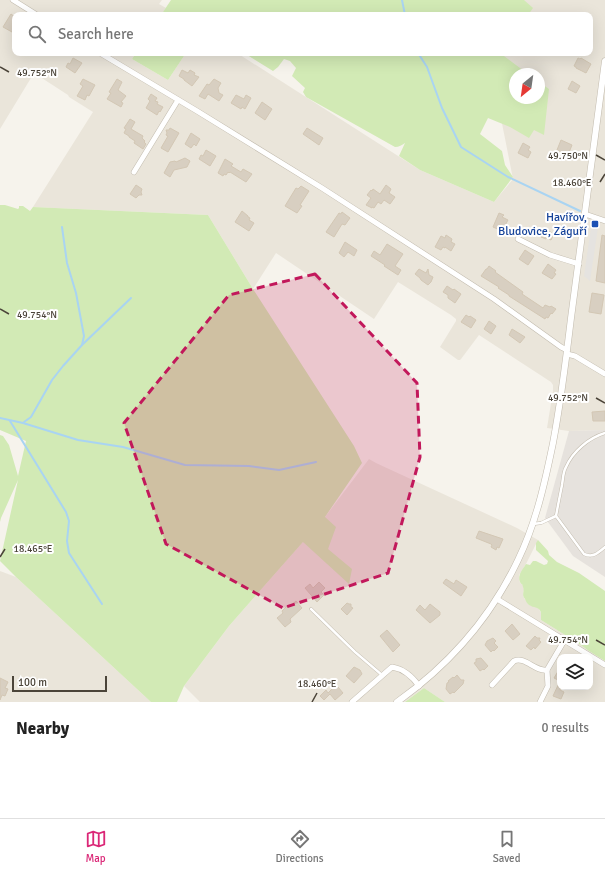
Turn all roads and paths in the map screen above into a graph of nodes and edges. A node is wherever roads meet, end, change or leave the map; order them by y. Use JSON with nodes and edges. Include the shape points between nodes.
{"nodes":[{"id":1,"x":13,"y":0,"type":"edge"},
{"id":2,"x":31,"y":12,"type":"edge"},
{"id":3,"x":105,"y":56,"type":"edge"},
{"id":4,"x":605,"y":61,"type":"edge"},
{"id":5,"x":178,"y":100,"type":"junction"},
{"id":6,"x":134,"y":172,"type":"dead end"},
{"id":7,"x":585,"y":214,"type":"junction"},
{"id":8,"x":605,"y":221,"type":"edge"},
{"id":9,"x":518,"y":239,"type":"dead end"},
{"id":10,"x":579,"y":264,"type":"junction"},
{"id":11,"x":567,"y":352,"type":"junction"},
{"id":12,"x":605,"y":374,"type":"edge"},
{"id":13,"x":605,"y":433,"type":"edge"},
{"id":14,"x":556,"y":516,"type":"junction"},
{"id":15,"x":532,"y":524,"type":"junction"},
{"id":16,"x":605,"y":547,"type":"edge"},
{"id":17,"x":498,"y":599,"type":"junction"},
{"id":18,"x":311,"y":609,"type":"dead end"},
{"id":19,"x":564,"y":641,"type":"junction"},
{"id":20,"x":605,"y":666,"type":"edge"},
{"id":21,"x":547,"y":670,"type":"junction"},
{"id":22,"x":382,"y":675,"type":"junction"},
{"id":23,"x":492,"y":685,"type":"dead end"},
{"id":24,"x":419,"y":686,"type":"junction"},
{"id":25,"x":352,"y":702,"type":"edge"},
{"id":26,"x":397,"y":702,"type":"edge"},
{"id":27,"x":540,"y":702,"type":"edge"}],
"edges":[{"from":1,"to":2,"type":"street"},
{"from":3,"to":5,"type":"street"},
{"from":4,"to":7,"type":"street"},
{"from":5,"to":6,"type":"street"},
{"from":5,"to":11,"type":"street","via":[[494,299]]},
{"from":7,"to":8,"type":"street"},
{"from":7,"to":10,"type":"street"},
{"from":9,"to":10,"type":"street","via":[[550,255]]},
{"from":10,"to":11,"type":"street"},
{"from":11,"to":12,"type":"street"},
{"from":11,"to":15,"type":"street","via":[[550,459]]},
{"from":13,"to":14,"type":"lane","via":[[591,439],[570,459],[564,472]]},
{"from":14,"to":15,"type":"lane"},
{"from":14,"to":16,"type":"lane","via":[[587,556],[596,554]]},
{"from":15,"to":17,"type":"street","via":[[519,558]]},
{"from":17,"to":19,"type":"street"},
{"from":17,"to":24,"type":"street","via":[[462,645]]},
{"from":18,"to":22,"type":"lane"},
{"from":19,"to":20,"type":"street"},
{"from":19,"to":21,"type":"street"},
{"from":21,"to":23,"type":"street","via":[[517,659]]},
{"from":21,"to":27,"type":"street","via":[[548,686]]},
{"from":22,"to":24,"type":"street","via":[[392,667],[399,668]]},
{"from":22,"to":25,"type":"street"},
{"from":24,"to":26,"type":"street"}]}
